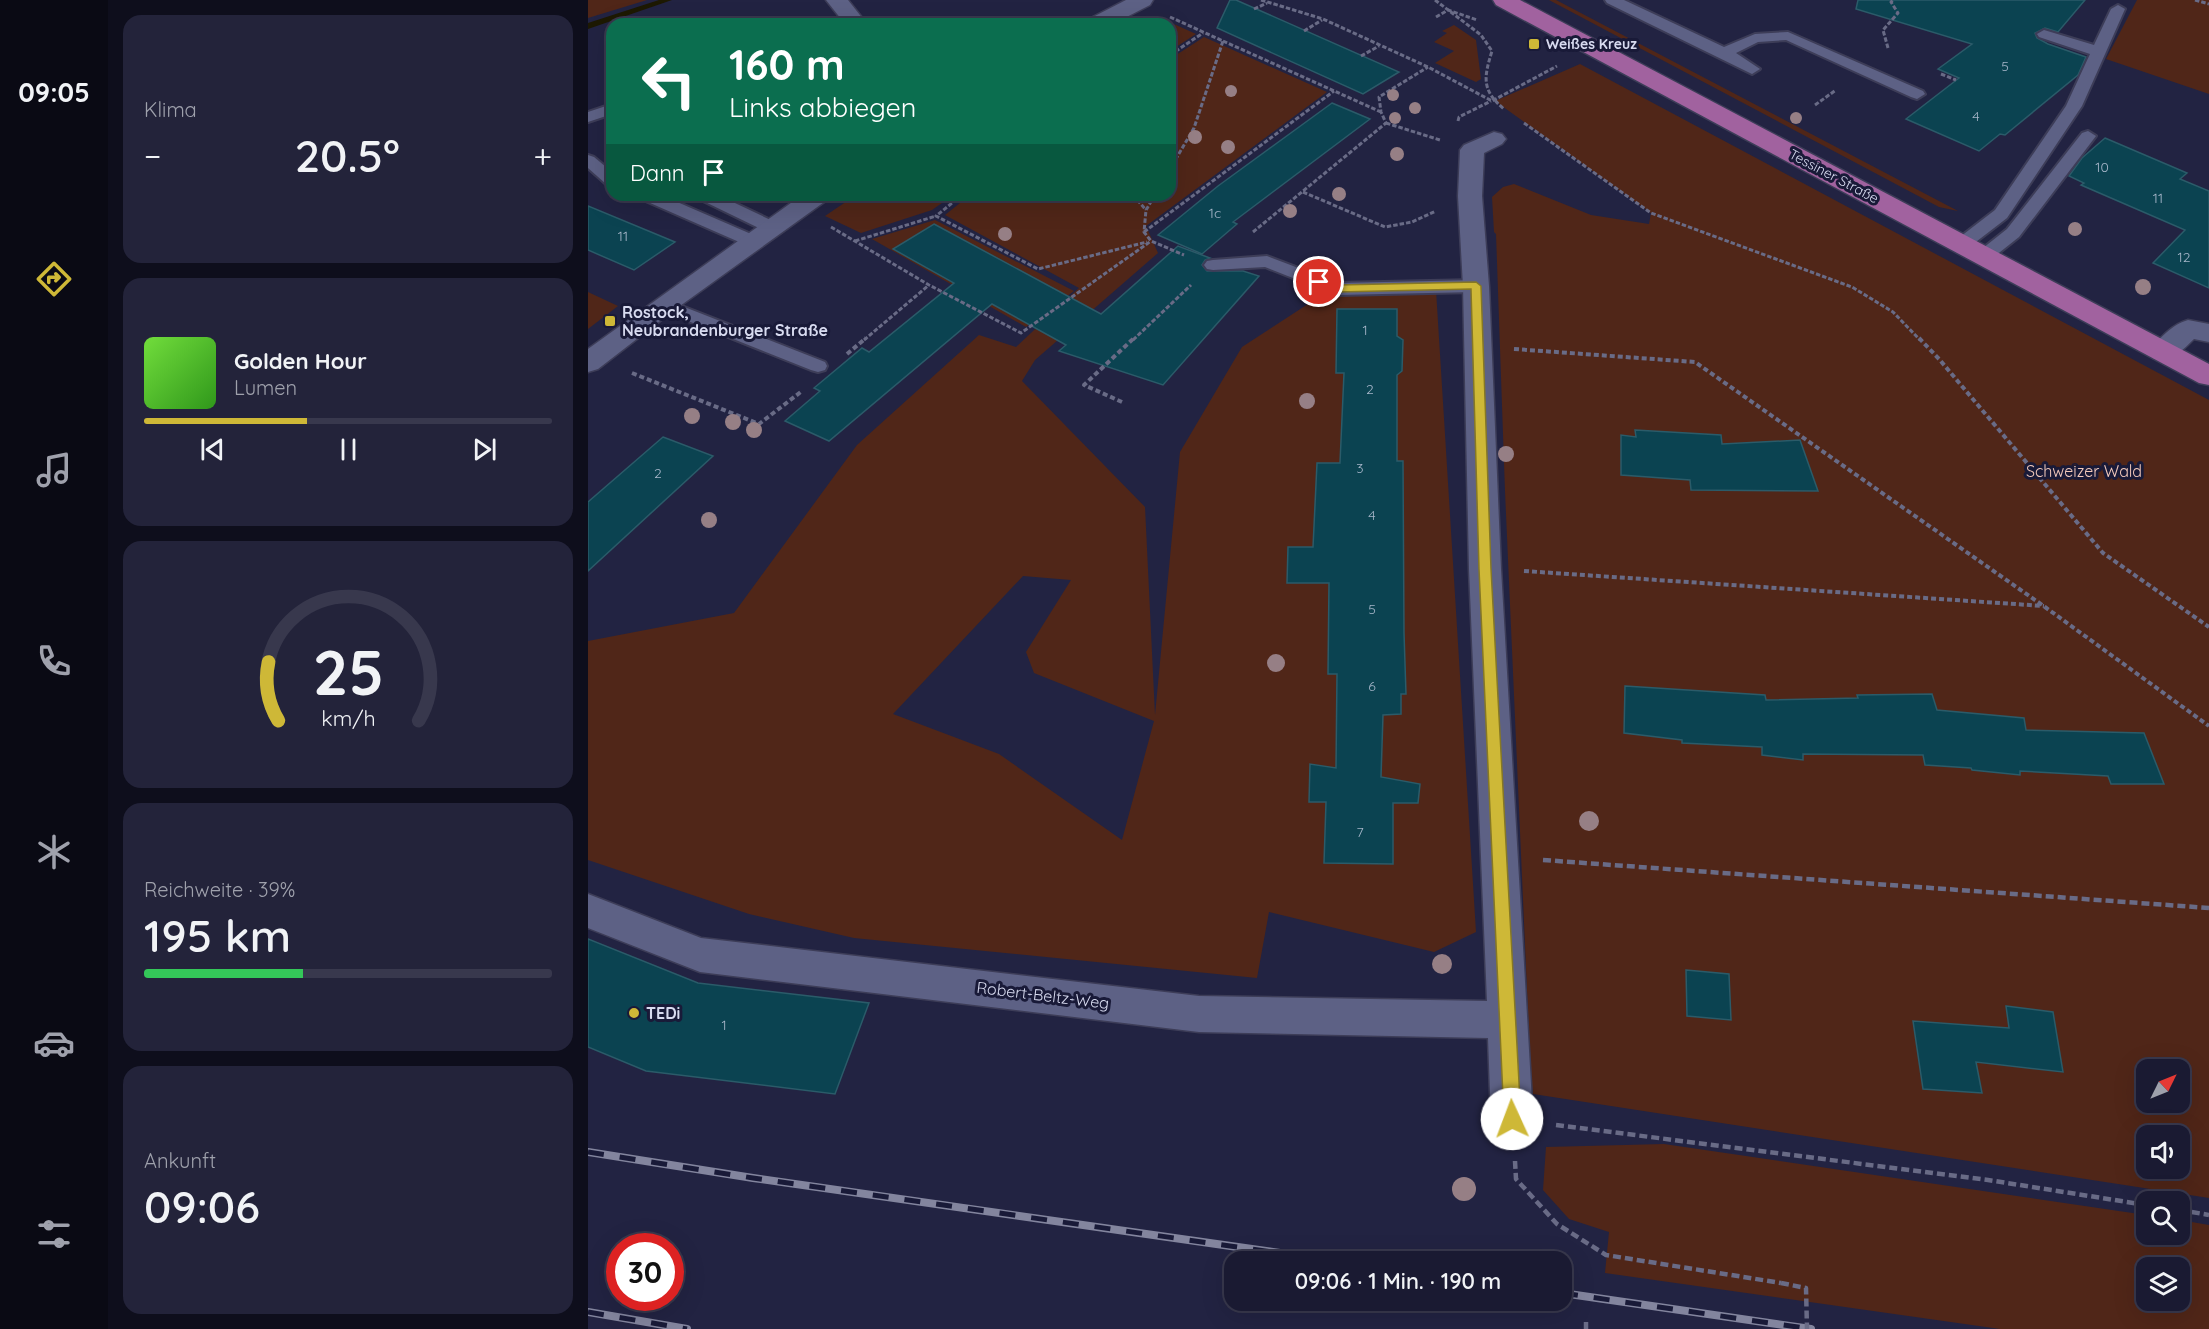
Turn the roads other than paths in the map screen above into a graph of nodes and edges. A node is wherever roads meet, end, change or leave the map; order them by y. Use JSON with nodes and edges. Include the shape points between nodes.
{"nodes":[{"id":1,"x":837,"y":0,"type":"edge"},
{"id":2,"x":1142,"y":0,"type":"edge"},
{"id":3,"x":1504,"y":0,"type":"edge"},
{"id":4,"x":1612,"y":0,"type":"edge"},
{"id":5,"x":2118,"y":9,"type":"dead end"},
{"id":6,"x":851,"y":18,"type":"edge"},
{"id":7,"x":1108,"y":18,"type":"edge"},
{"id":8,"x":2044,"y":34,"type":"dead end"},
{"id":9,"x":2097,"y":51,"type":"junction"},
{"id":10,"x":1725,"y":53,"type":"junction"},
{"id":11,"x":1752,"y":69,"type":"dead end"},
{"id":12,"x":1917,"y":94,"type":"dead end"},
{"id":13,"x":606,"y":111,"type":"edge"},
{"id":14,"x":588,"y":117,"type":"edge"},
{"id":15,"x":2088,"y":136,"type":"dead end"},
{"id":16,"x":1494,"y":139,"type":"dead end"},
{"id":17,"x":588,"y":160,"type":"edge"},
{"id":18,"x":606,"y":175,"type":"edge"},
{"id":19,"x":666,"y":201,"type":"edge"},
{"id":20,"x":714,"y":201,"type":"edge"},
{"id":21,"x":809,"y":201,"type":"edge"},
{"id":22,"x":762,"y":234,"type":"junction"},
{"id":23,"x":1973,"y":250,"type":"junction"},
{"id":24,"x":1213,"y":265,"type":"road end"},
{"id":25,"x":1476,"y":286,"type":"junction"},
{"id":26,"x":664,"y":305,"type":"junction"},
{"id":27,"x":2209,"y":333,"type":"edge"},
{"id":28,"x":2163,"y":352,"type":"junction"},
{"id":29,"x":588,"y":363,"type":"edge"},
{"id":30,"x":818,"y":366,"type":"dead end"},
{"id":31,"x":2209,"y":376,"type":"edge"},
{"id":32,"x":588,"y":911,"type":"edge"},
{"id":33,"x":1508,"y":1020,"type":"junction"},
{"id":34,"x":1512,"y":1119,"type":"road end"}],
"edges":[{"from":1,"to":6,"type":"street"},
{"from":2,"to":7,"type":"street"},
{"from":3,"to":23,"type":"main road","name":"Tessiner Straße"},
{"from":4,"to":10,"type":"lane"},
{"from":5,"to":9,"type":"lane"},
{"from":8,"to":9,"type":"lane"},
{"from":9,"to":23,"type":"lane","via":[[2074,106]]},
{"from":10,"to":11,"type":"lane"},
{"from":10,"to":12,"type":"lane","via":[[1746,39],[1788,36]]},
{"from":13,"to":14,"type":"lane"},
{"from":15,"to":23,"type":"lane","via":[[2013,233]]},
{"from":16,"to":25,"type":"street","via":[[1472,150],[1470,196]]},
{"from":17,"to":18,"type":"lane"},
{"from":19,"to":22,"type":"lane"},
{"from":20,"to":22,"type":"lane"},
{"from":21,"to":22,"type":"street"},
{"from":22,"to":26,"type":"street"},
{"from":23,"to":28,"type":"main road","name":"Tessiner Straße"},
{"from":24,"to":25,"type":"lane","via":[[1267,261],[1336,289]]},
{"from":25,"to":33,"type":"street","via":[[1485,569]]},
{"from":26,"to":29,"type":"street"},
{"from":26,"to":30,"type":"lane"},
{"from":27,"to":28,"type":"street","via":[[2188,329]]},
{"from":28,"to":31,"type":"main road","name":"Tessiner Straße"},
{"from":32,"to":33,"type":"street","name":"Robert-Beltz-Weg","via":[[700,955],[1199,1014]]},
{"from":33,"to":34,"type":"street"}]}
